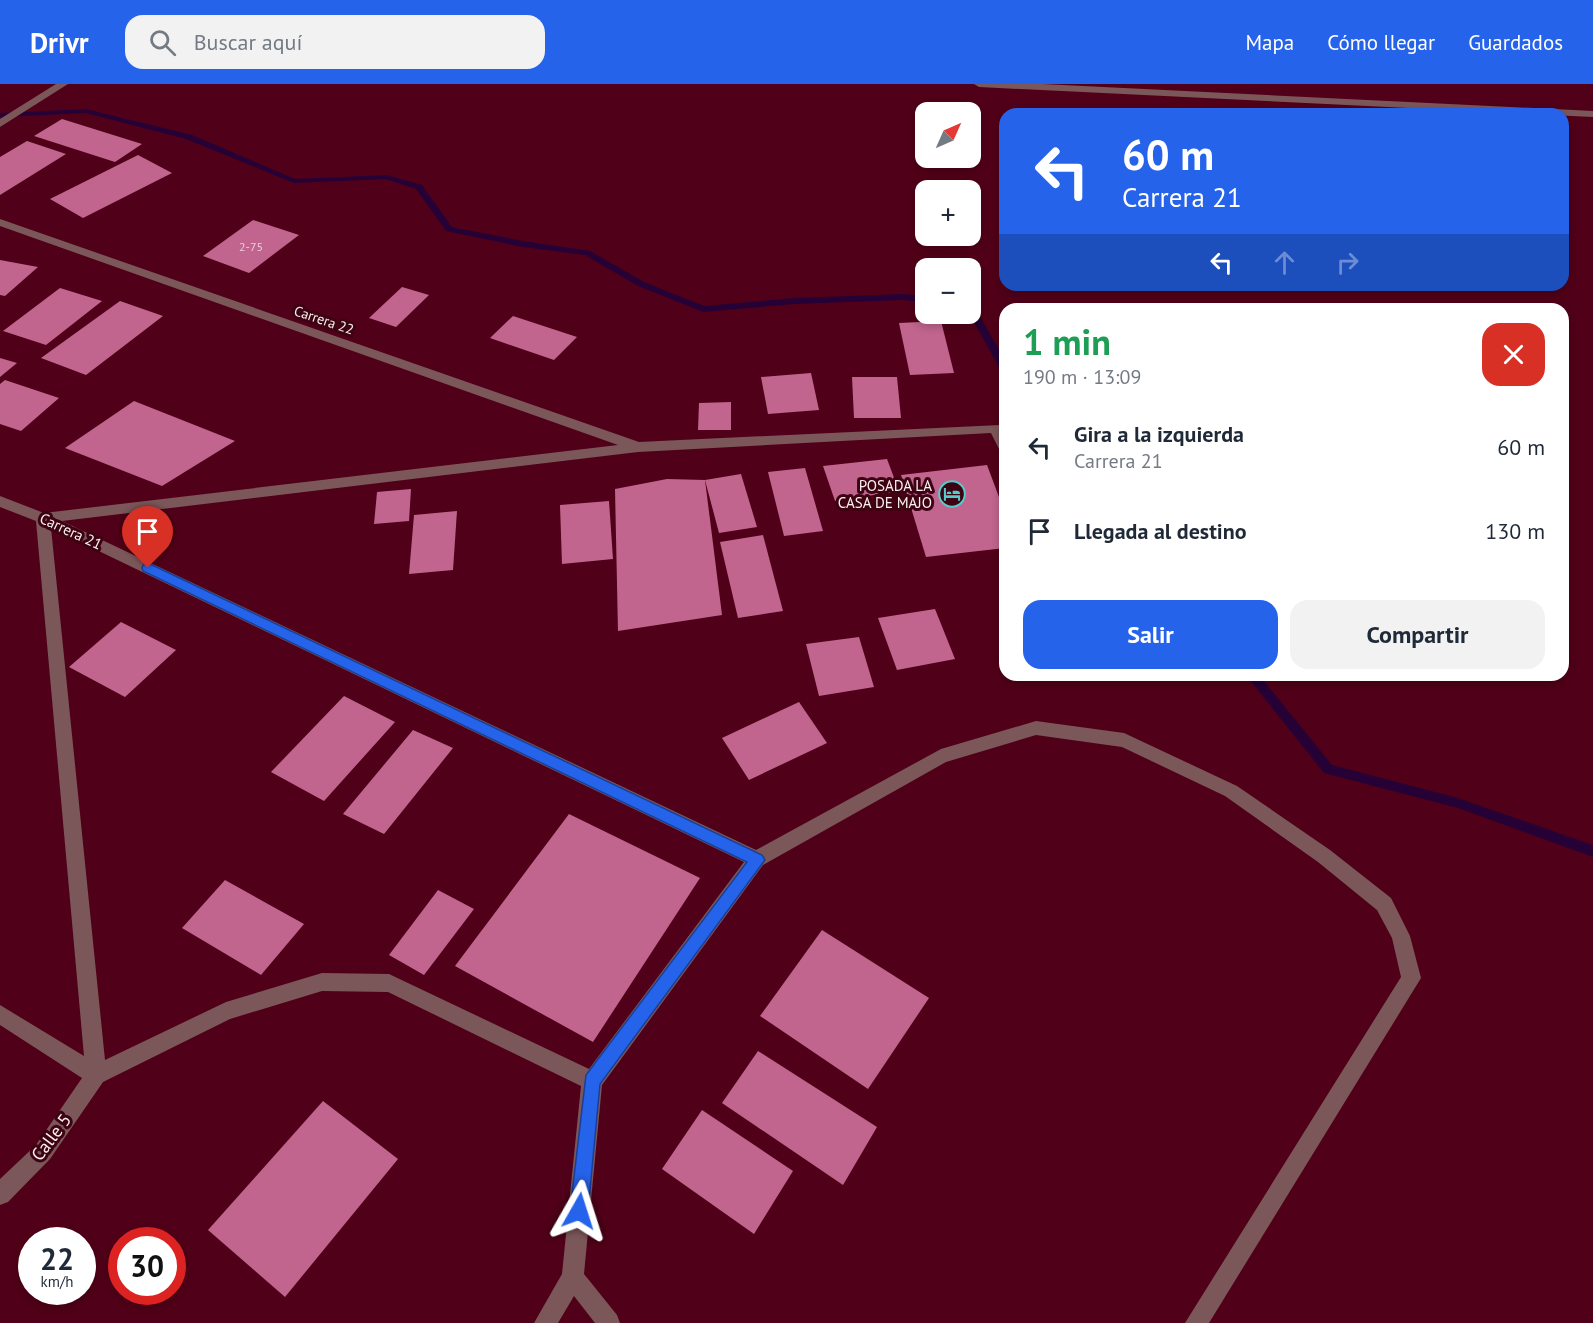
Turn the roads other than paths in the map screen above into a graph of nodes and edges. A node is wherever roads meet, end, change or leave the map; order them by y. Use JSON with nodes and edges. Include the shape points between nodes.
{"nodes":[{"id":1,"x":63,"y":84,"type":"edge"},
{"id":2,"x":980,"y":84,"type":"edge"},
{"id":3,"x":1470,"y":108,"type":"edge"},
{"id":4,"x":1569,"y":113,"type":"edge"},
{"id":5,"x":1593,"y":114,"type":"edge"},
{"id":6,"x":0,"y":124,"type":"edge"},
{"id":7,"x":0,"y":222,"type":"edge"},
{"id":8,"x":999,"y":436,"type":"edge"},
{"id":9,"x":638,"y":447,"type":"junction"},
{"id":10,"x":0,"y":501,"type":"edge"},
{"id":11,"x":43,"y":518,"type":"junction"},
{"id":12,"x":757,"y":860,"type":"junction"},
{"id":13,"x":0,"y":1014,"type":"edge"},
{"id":14,"x":96,"y":1075,"type":"junction"},
{"id":15,"x":592,"y":1081,"type":"junction"},
{"id":16,"x":0,"y":1194,"type":"edge"},
{"id":17,"x":573,"y":1277,"type":"junction"},
{"id":18,"x":545,"y":1323,"type":"edge"},
{"id":19,"x":609,"y":1323,"type":"edge"},
{"id":20,"x":1196,"y":1323,"type":"edge"}],
"edges":[{"from":1,"to":6,"type":"street"},
{"from":2,"to":3,"type":"street"},
{"from":4,"to":5,"type":"street"},
{"from":7,"to":9,"type":"street","name":"Carrera 22"},
{"from":8,"to":9,"type":"street","via":[[995,428]]},
{"from":9,"to":11,"type":"street"},
{"from":10,"to":11,"type":"street","name":"Carrera 21"},
{"from":11,"to":12,"type":"street","name":"Carrera 21"},
{"from":11,"to":14,"type":"street"},
{"from":12,"to":15,"type":"street"},
{"from":12,"to":20,"type":"street","via":[[941,756],[1035,728],[1124,740],[1232,791],[1384,904],[1401,936],[1411,978]]},
{"from":13,"to":14,"type":"street"},
{"from":14,"to":15,"type":"street","via":[[226,1011],[322,982],[389,983]]},
{"from":14,"to":16,"type":"street","name":"Calle 5","via":[[43,1152]]},
{"from":15,"to":17,"type":"street"},
{"from":17,"to":18,"type":"street"},
{"from":17,"to":19,"type":"street"}]}
